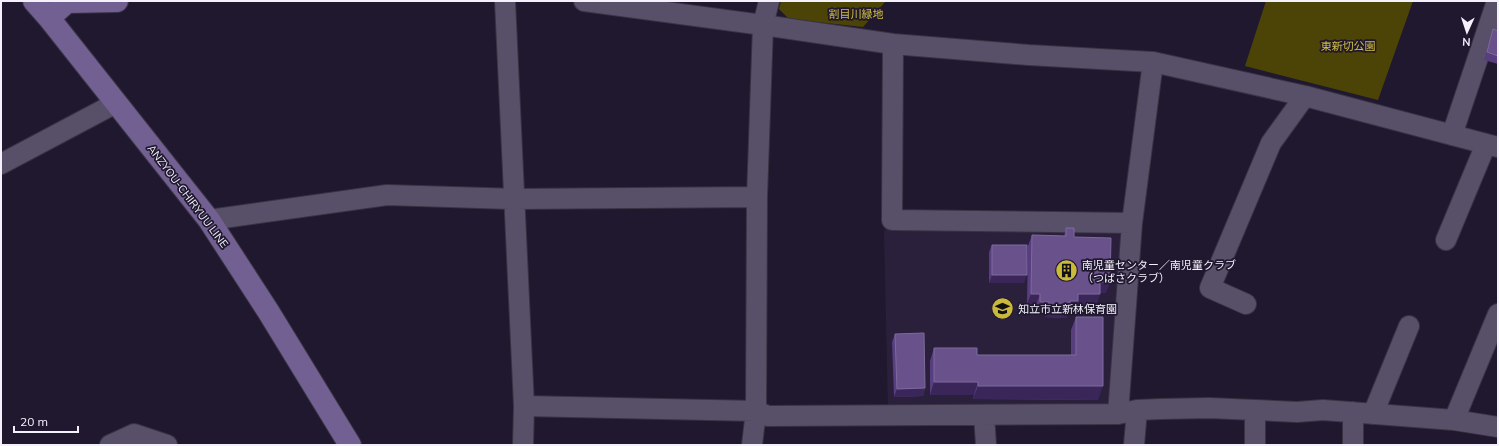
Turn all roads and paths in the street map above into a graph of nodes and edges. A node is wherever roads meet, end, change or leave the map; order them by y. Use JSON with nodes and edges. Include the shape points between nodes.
{"nodes":[{"id":1,"x":34,"y":1,"type":"edge"},
{"id":2,"x":117,"y":1,"type":"edge"},
{"id":3,"x":505,"y":1,"type":"edge"},
{"id":4,"x":584,"y":1,"type":"edge"},
{"id":5,"x":770,"y":1,"type":"edge"},
{"id":6,"x":1498,"y":1,"type":"edge"},
{"id":7,"x":49,"y":18,"type":"junction"},
{"id":8,"x":763,"y":25,"type":"junction"},
{"id":9,"x":893,"y":44,"type":"junction"},
{"id":10,"x":1152,"y":62,"type":"junction"},
{"id":11,"x":1305,"y":96,"type":"junction"},
{"id":12,"x":116,"y":104,"type":"junction"},
{"id":13,"x":1452,"y":135,"type":"junction"},
{"id":14,"x":1492,"y":146,"type":"edge"},
{"id":15,"x":1,"y":164,"type":"edge"},
{"id":16,"x":757,"y":197,"type":"junction"},
{"id":17,"x":514,"y":199,"type":"junction"},
{"id":18,"x":209,"y":220,"type":"junction"},
{"id":19,"x":1132,"y":223,"type":"junction"},
{"id":20,"x":1446,"y":240,"type":"dead end"},
{"id":21,"x":1246,"y":304,"type":"dead end"},
{"id":22,"x":1498,"y":314,"type":"edge"},
{"id":23,"x":1409,"y":326,"type":"dead end"},
{"id":24,"x":524,"y":406,"type":"junction"},
{"id":25,"x":1255,"y":410,"type":"junction"},
{"id":26,"x":756,"y":411,"type":"junction"},
{"id":27,"x":1127,"y":412,"type":"junction"},
{"id":28,"x":1353,"y":412,"type":"junction"},
{"id":29,"x":1373,"y":414,"type":"junction"},
{"id":30,"x":984,"y":415,"type":"junction"},
{"id":31,"x":1454,"y":420,"type":"junction"},
{"id":32,"x":1498,"y":427,"type":"edge"},
{"id":33,"x":110,"y":445,"type":"edge"},
{"id":34,"x":167,"y":445,"type":"edge"},
{"id":35,"x":350,"y":445,"type":"edge"},
{"id":36,"x":523,"y":445,"type":"edge"},
{"id":37,"x":752,"y":445,"type":"edge"},
{"id":38,"x":986,"y":445,"type":"edge"},
{"id":39,"x":1134,"y":445,"type":"edge"},
{"id":40,"x":1255,"y":445,"type":"edge"},
{"id":41,"x":1353,"y":445,"type":"edge"}],
"edges":[{"from":1,"to":7,"type":"main road","name":"ANZYOU-CHIRYUU LINE"},
{"from":2,"to":7,"type":"main road","via":[[67,2]]},
{"from":3,"to":17,"type":"street"},
{"from":4,"to":8,"type":"street"},
{"from":5,"to":8,"type":"street"},
{"from":6,"to":13,"type":"street"},
{"from":7,"to":12,"type":"main road","name":"ANZYOU-CHIRYUU LINE"},
{"from":8,"to":9,"type":"street"},
{"from":8,"to":16,"type":"street"},
{"from":9,"to":10,"type":"street"},
{"from":9,"to":19,"type":"street","via":[[892,220]]},
{"from":10,"to":11,"type":"street"},
{"from":10,"to":19,"type":"street"},
{"from":11,"to":13,"type":"street"},
{"from":11,"to":21,"type":"street","via":[[1271,143],[1210,288]]},
{"from":12,"to":15,"type":"street"},
{"from":12,"to":18,"type":"main road","name":"ANZYOU-CHIRYUU LINE"},
{"from":13,"to":14,"type":"street"},
{"from":14,"to":20,"type":"street"},
{"from":16,"to":17,"type":"street"},
{"from":16,"to":26,"type":"street"},
{"from":17,"to":18,"type":"street","via":[[386,195]]},
{"from":17,"to":24,"type":"street"},
{"from":18,"to":35,"type":"main road","name":"ANZYOU-CHIRYUU LINE"},
{"from":19,"to":27,"type":"street"},
{"from":22,"to":31,"type":"street"},
{"from":23,"to":29,"type":"street"},
{"from":24,"to":26,"type":"street"},
{"from":24,"to":36,"type":"street"},
{"from":25,"to":27,"type":"street","via":[[1209,408]]},
{"from":25,"to":28,"type":"street"},
{"from":25,"to":40,"type":"street"},
{"from":26,"to":30,"type":"street","via":[[768,416]]},
{"from":26,"to":37,"type":"street"},
{"from":27,"to":30,"type":"street"},
{"from":27,"to":39,"type":"street"},
{"from":28,"to":29,"type":"street"},
{"from":28,"to":41,"type":"street"},
{"from":29,"to":31,"type":"street"},
{"from":30,"to":38,"type":"street"},
{"from":31,"to":32,"type":"street"},
{"from":33,"to":34,"type":"street","via":[[134,434]]}]}
